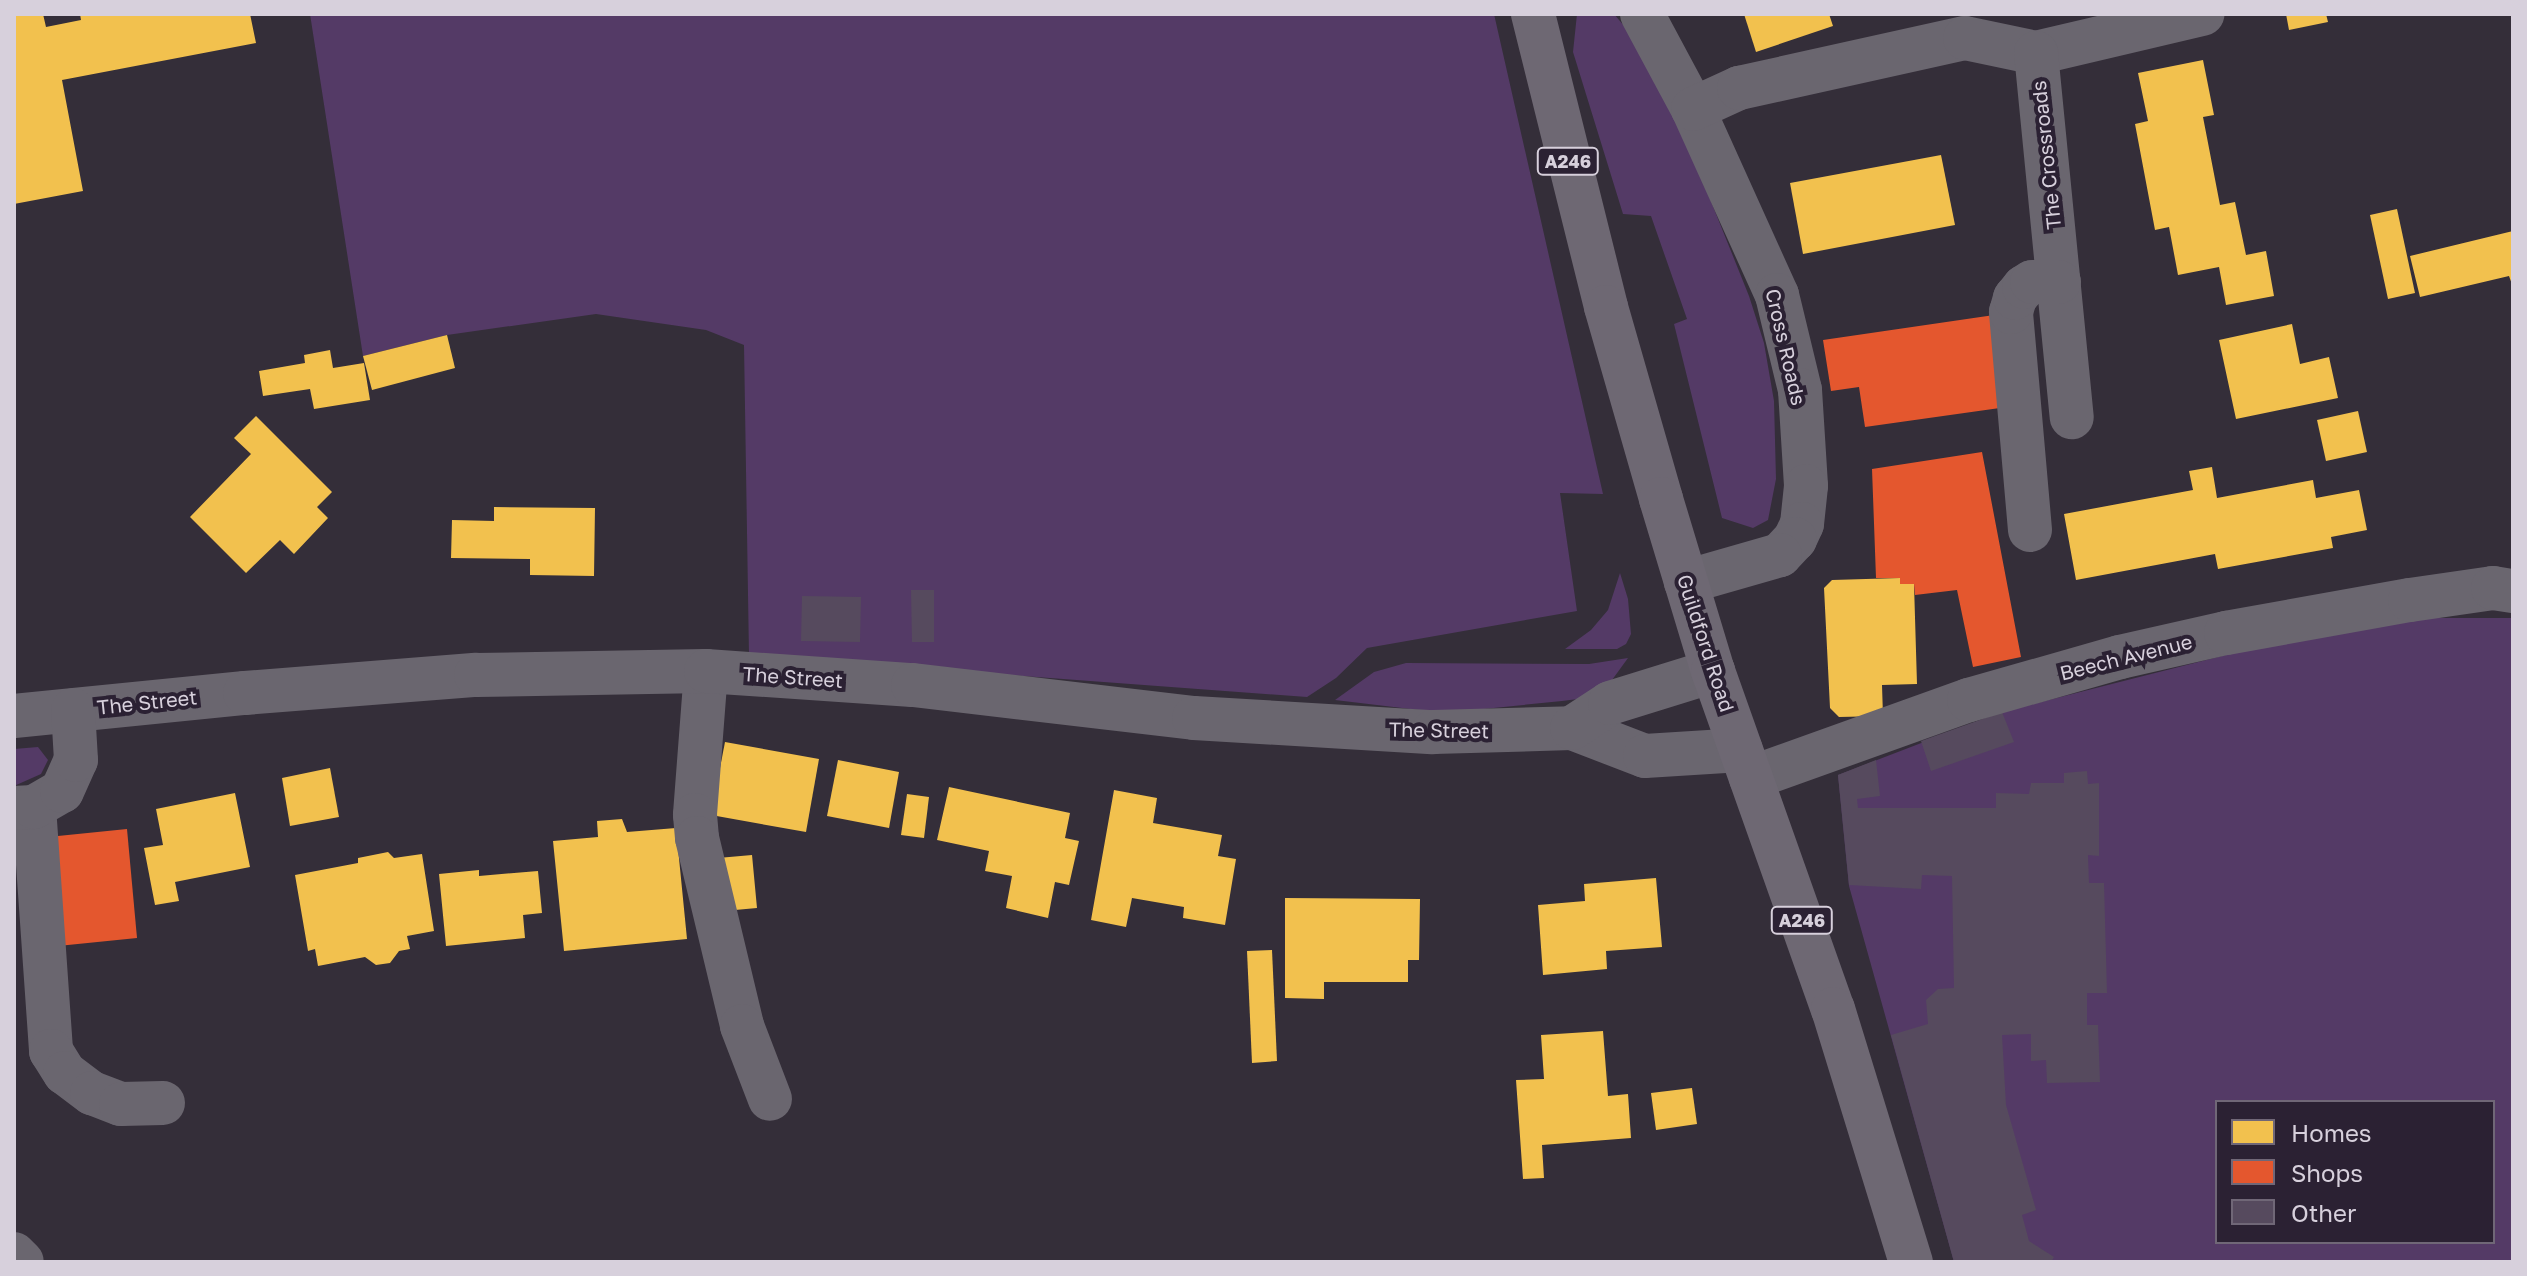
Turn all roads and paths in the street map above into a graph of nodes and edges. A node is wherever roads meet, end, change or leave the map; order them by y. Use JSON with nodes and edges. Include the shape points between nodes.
{"nodes":[{"id":1,"x":1533,"y":14,"type":"edge"},
{"id":2,"x":1642,"y":14,"type":"edge"},
{"id":3,"x":2202,"y":14,"type":"edge"},
{"id":4,"x":2036,"y":53,"type":"junction"},
{"id":5,"x":1693,"y":109,"type":"junction"},
{"id":6,"x":2059,"y":282,"type":"junction"},
{"id":7,"x":2072,"y":417,"type":"dead end"},
{"id":8,"x":2030,"y":530,"type":"dead end"},
{"id":9,"x":1686,"y":582,"type":"junction"},
{"id":10,"x":2513,"y":591,"type":"edge"},
{"id":11,"x":706,"y":671,"type":"junction"},
{"id":12,"x":1713,"y":671,"type":"junction"},
{"id":13,"x":73,"y":710,"type":"junction"},
{"id":14,"x":14,"y":716,"type":"edge"},
{"id":15,"x":1572,"y":728,"type":"junction"},
{"id":16,"x":1746,"y":764,"type":"junction"},
{"id":17,"x":24,"y":808,"type":"edge"},
{"id":18,"x":770,"y":1099,"type":"dead end"},
{"id":19,"x":163,"y":1103,"type":"dead end"},
{"id":20,"x":14,"y":1254,"type":"edge"},
{"id":21,"x":22,"y":1262,"type":"edge"},
{"id":22,"x":1911,"y":1262,"type":"edge"}],
"edges":[{"from":1,"to":9,"type":"main road","name":"Guildford Road","number":"A246","via":[[1606,307]]},
{"from":2,"to":5,"type":"street","name":"Cross Roads"},
{"from":3,"to":4,"type":"street"},
{"from":4,"to":5,"type":"street","name":"The Crossroads","via":[[1965,38],[1739,88]]},
{"from":4,"to":6,"type":"street","name":"The Crossroads"},
{"from":5,"to":9,"type":"street","name":"Cross Roads","via":[[1777,295],[1800,390],[1806,486],[1802,524],[1780,555]]},
{"from":6,"to":7,"type":"street","name":"The Crossroads"},
{"from":6,"to":8,"type":"street","via":[[2032,282],[2015,298],[2011,312]]},
{"from":9,"to":12,"type":"main road","name":"Guildford Road","number":"A246"},
{"from":10,"to":16,"type":"street","name":"Beech Avenue","via":[[2493,588],[2410,600],[2226,633],[2120,657]]},
{"from":11,"to":13,"type":"street","name":"The Street","via":[[476,675]]},
{"from":11,"to":15,"type":"street","name":"The Street","via":[[913,685],[1224,720],[1433,732]]},
{"from":11,"to":18,"type":"street","via":[[697,838],[742,1026]]},
{"from":12,"to":15,"type":"street","via":[[1610,703]]},
{"from":12,"to":16,"type":"main road","name":"Guildford Road","number":"A246"},
{"from":13,"to":14,"type":"street","name":"The Street"},
{"from":13,"to":17,"type":"street","via":[[76,760],[62,791]]},
{"from":15,"to":16,"type":"street","name":"The Street","via":[[1645,756]]},
{"from":16,"to":22,"type":"main road","name":"Guildford Road","number":"A246","via":[[1833,1009]]},
{"from":17,"to":19,"type":"street","via":[[51,1051],[65,1073],[92,1093],[121,1104]]},
{"from":20,"to":21,"type":"street"}]}
